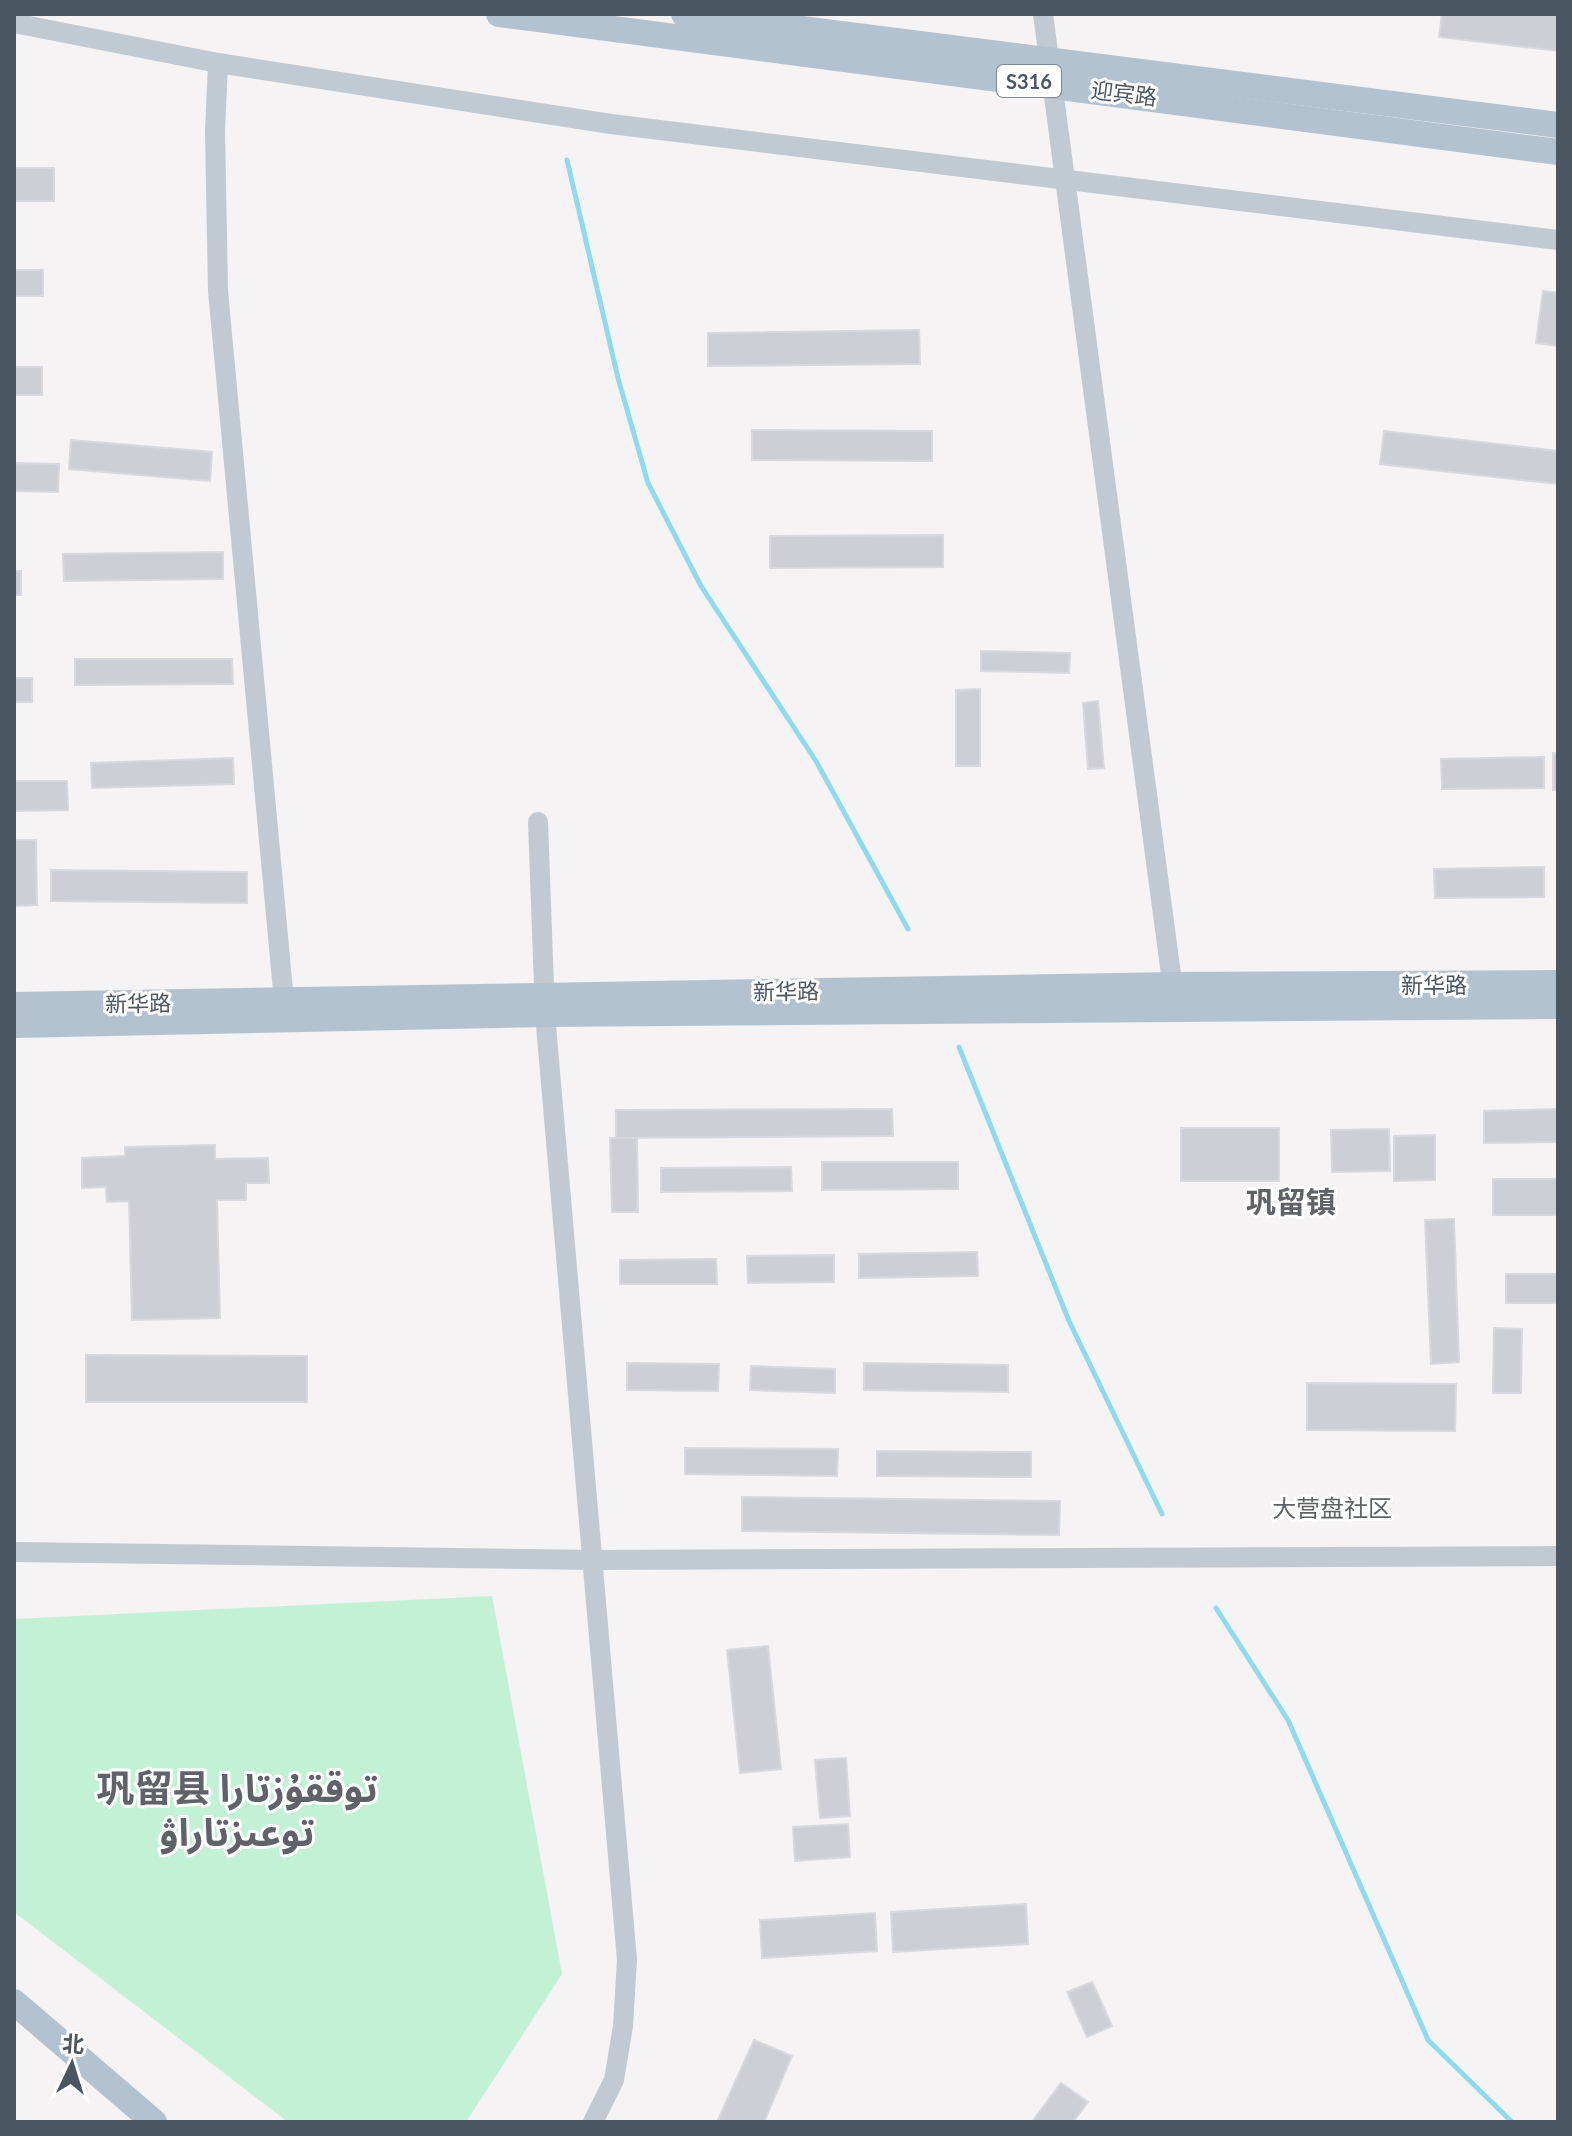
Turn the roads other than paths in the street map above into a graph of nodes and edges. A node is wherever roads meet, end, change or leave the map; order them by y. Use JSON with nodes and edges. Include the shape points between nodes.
{"nodes":[{"id":1,"x":499,"y":14,"type":"edge"},
{"id":2,"x":684,"y":14,"type":"edge"},
{"id":3,"x":1043,"y":14,"type":"edge"},
{"id":4,"x":770,"y":20,"type":"edge"},
{"id":5,"x":14,"y":23,"type":"edge"},
{"id":6,"x":218,"y":63,"type":"junction"},
{"id":7,"x":1051,"y":72,"type":"junction"},
{"id":8,"x":1558,"y":125,"type":"edge"},
{"id":9,"x":1558,"y":152,"type":"edge"},
{"id":10,"x":1065,"y":177,"type":"junction"},
{"id":11,"x":1558,"y":240,"type":"edge"},
{"id":12,"x":538,"y":822,"type":"dead end"},
{"id":13,"x":1558,"y":983,"type":"edge"},
{"id":14,"x":1174,"y":996,"type":"junction"},
{"id":15,"x":545,"y":1004,"type":"junction"},
{"id":16,"x":14,"y":1005,"type":"edge"},
{"id":17,"x":1558,"y":1006,"type":"edge"},
{"id":18,"x":284,"y":1009,"type":"junction"},
{"id":19,"x":14,"y":1025,"type":"edge"},
{"id":20,"x":14,"y":1552,"type":"edge"},
{"id":21,"x":1558,"y":1556,"type":"edge"},
{"id":22,"x":592,"y":1560,"type":"junction"},
{"id":23,"x":14,"y":2002,"type":"edge"},
{"id":24,"x":154,"y":2122,"type":"edge"},
{"id":25,"x":593,"y":2122,"type":"edge"}],
"edges":[{"from":1,"to":7,"type":"main road","name":"迎宾路","number":"S316"},
{"from":2,"to":4,"type":"main road","name":"迎宾路","number":"S316"},
{"from":3,"to":7,"type":"street"},
{"from":4,"to":7,"type":"main road","name":"迎宾路","number":"S316"},
{"from":5,"to":6,"type":"street"},
{"from":6,"to":10,"type":"street","via":[[611,124]]},
{"from":6,"to":18,"type":"street","via":[[218,291]]},
{"from":7,"to":8,"type":"main road","name":"迎宾路","number":"S316"},
{"from":7,"to":9,"type":"main road","name":"迎宾路","number":"S316"},
{"from":7,"to":10,"type":"street"},
{"from":10,"to":11,"type":"street"},
{"from":10,"to":14,"type":"street"},
{"from":12,"to":15,"type":"street"},
{"from":13,"to":14,"type":"main road","name":"新华路"},
{"from":14,"to":15,"type":"main road","name":"新华路"},
{"from":14,"to":17,"type":"main road","name":"新华路"},
{"from":15,"to":18,"type":"main road","name":"新华路"},
{"from":15,"to":22,"type":"street"},
{"from":16,"to":18,"type":"main road","name":"新华路"},
{"from":18,"to":19,"type":"main road","name":"新华路"},
{"from":20,"to":22,"type":"street"},
{"from":21,"to":22,"type":"street"},
{"from":22,"to":25,"type":"street","via":[[627,1960],[614,2080]]},
{"from":23,"to":24,"type":"main road"}]}
